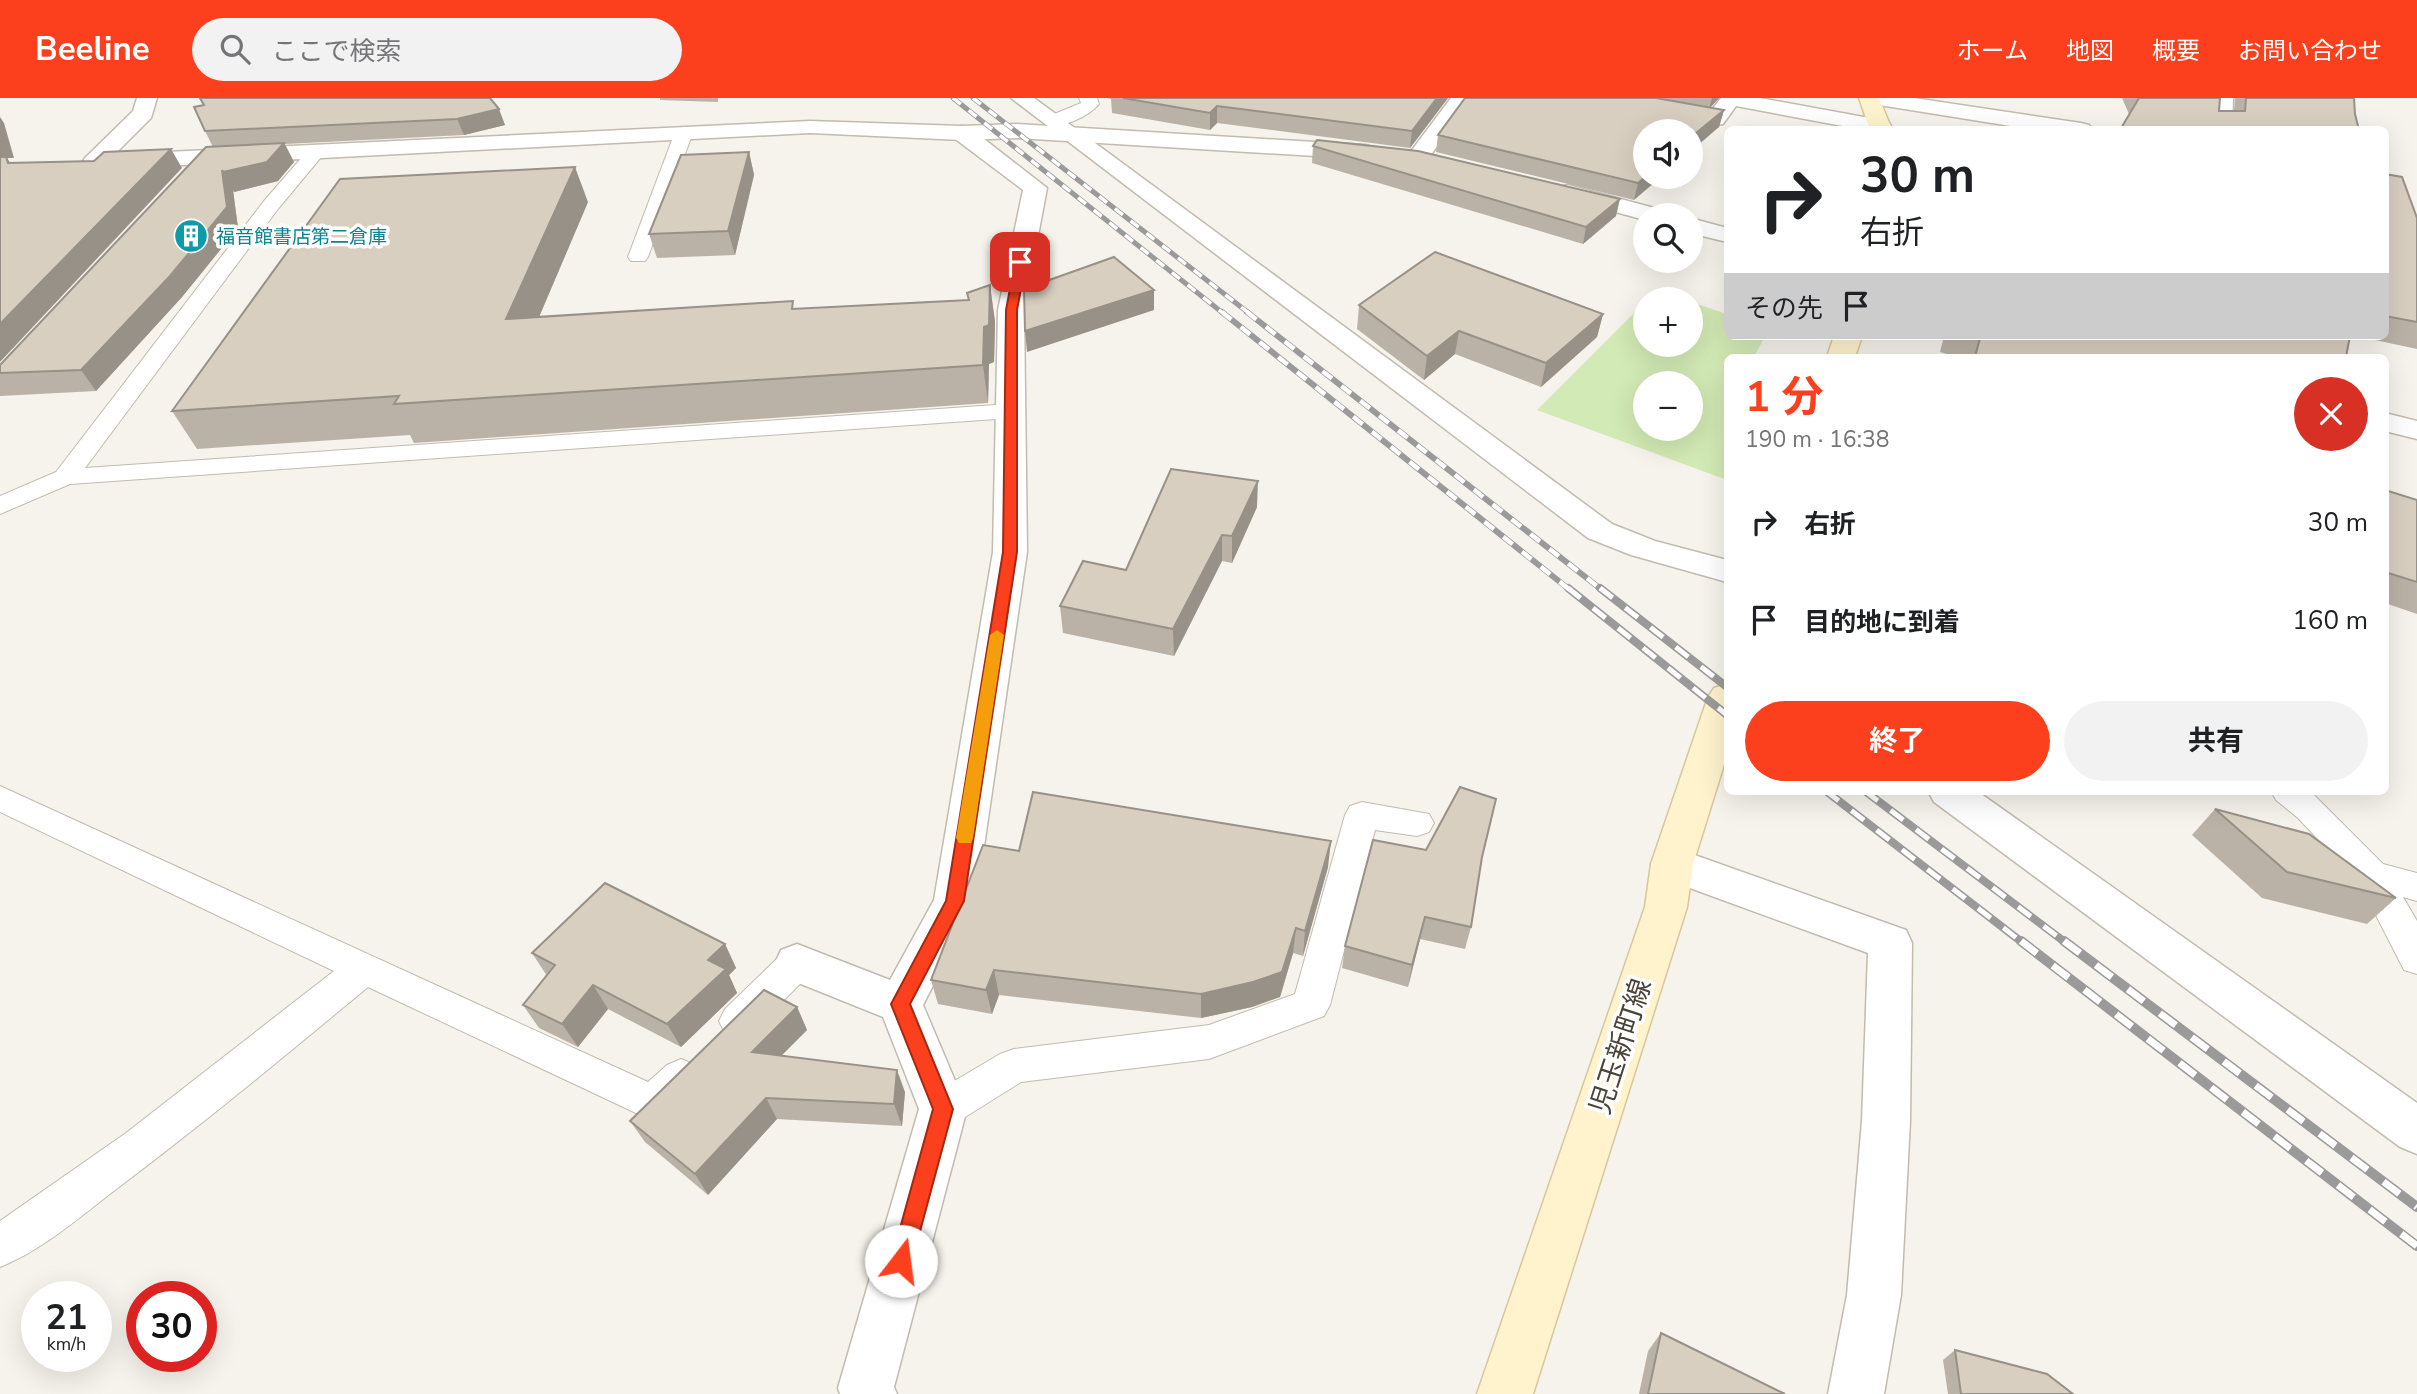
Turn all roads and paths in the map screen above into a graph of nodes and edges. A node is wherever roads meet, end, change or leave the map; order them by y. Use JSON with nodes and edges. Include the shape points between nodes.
{"nodes":[{"id":1,"x":147,"y":98,"type":"edge"},
{"id":2,"x":1021,"y":98,"type":"edge"},
{"id":3,"x":1088,"y":98,"type":"edge"},
{"id":4,"x":1462,"y":98,"type":"edge"},
{"id":5,"x":1608,"y":98,"type":"edge"},
{"id":6,"x":1871,"y":98,"type":"edge"},
{"id":7,"x":2223,"y":98,"type":"edge"},
{"id":8,"x":1870,"y":126,"type":"edge"},
{"id":9,"x":1879,"y":126,"type":"edge"},
{"id":10,"x":2055,"y":126,"type":"edge"},
{"id":11,"x":2221,"y":126,"type":"edge"},
{"id":12,"x":1063,"y":128,"type":"junction"},
{"id":13,"x":684,"y":132,"type":"junction"},
{"id":14,"x":962,"y":133,"type":"junction"},
{"id":15,"x":316,"y":152,"type":"junction"},
{"id":16,"x":209,"y":157,"type":"junction"},
{"id":17,"x":1417,"y":158,"type":"junction"},
{"id":18,"x":1441,"y":162,"type":"edge"},
{"id":19,"x":93,"y":163,"type":"junction"},
{"id":20,"x":68,"y":164,"type":"edge"},
{"id":21,"x":182,"y":186,"type":"edge"},
{"id":22,"x":1550,"y":188,"type":"edge"},
{"id":23,"x":1633,"y":210,"type":"edge"},
{"id":24,"x":1703,"y":229,"type":"edge"},
{"id":25,"x":1724,"y":234,"type":"edge"},
{"id":26,"x":638,"y":257,"type":"dead end"},
{"id":27,"x":1010,"y":411,"type":"junction"},
{"id":28,"x":2389,"y":423,"type":"edge"},
{"id":29,"x":2417,"y":430,"type":"edge"},
{"id":30,"x":65,"y":477,"type":"junction"},
{"id":31,"x":0,"y":506,"type":"edge"},
{"id":32,"x":1724,"y":570,"type":"edge"},
{"id":33,"x":1724,"y":706,"type":"edge"},
{"id":34,"x":1954,"y":795,"type":"edge"},
{"id":35,"x":2292,"y":795,"type":"edge"},
{"id":36,"x":0,"y":798,"type":"edge"},
{"id":37,"x":1417,"y":823,"type":"dead end"},
{"id":38,"x":1672,"y":864,"type":"junction"},
{"id":39,"x":2372,"y":874,"type":"junction"},
{"id":40,"x":2417,"y":887,"type":"edge"},
{"id":41,"x":2417,"y":959,"type":"edge"},
{"id":42,"x":797,"y":963,"type":"joint"},
{"id":43,"x":365,"y":968,"type":"junction"},
{"id":44,"x":900,"y":1004,"type":"junction"},
{"id":45,"x":943,"y":1109,"type":"junction"},
{"id":46,"x":2417,"y":1132,"type":"edge"},
{"id":47,"x":0,"y":1246,"type":"edge"},
{"id":48,"x":869,"y":1394,"type":"edge"},
{"id":49,"x":1504,"y":1394,"type":"edge"},
{"id":50,"x":1856,"y":1394,"type":"edge"}],
"edges":[{"from":1,"to":19,"type":"street","via":[[144,113]]},
{"from":2,"to":12,"type":"street"},
{"from":3,"to":12,"type":"lane","via":[[1090,104]]},
{"from":4,"to":17,"type":"street"},
{"from":5,"to":8,"type":"street","via":[[1715,119],[1731,99]]},
{"from":6,"to":9,"type":"main road"},
{"from":6,"to":10,"type":"street"},
{"from":7,"to":11,"type":"street"},
{"from":12,"to":14,"type":"street"},
{"from":12,"to":17,"type":"street"},
{"from":12,"to":32,"type":"street","via":[[1600,531]]},
{"from":13,"to":14,"type":"street","via":[[810,127]]},
{"from":13,"to":15,"type":"street"},
{"from":13,"to":26,"type":"lane"},
{"from":14,"to":27,"type":"street","via":[[1035,188],[1011,310]]},
{"from":15,"to":16,"type":"street"},
{"from":15,"to":30,"type":"lane"},
{"from":16,"to":19,"type":"street"},
{"from":16,"to":21,"type":"street"},
{"from":17,"to":18,"type":"street"},
{"from":19,"to":20,"type":"street"},
{"from":22,"to":23,"type":"street"},
{"from":24,"to":25,"type":"street"},
{"from":27,"to":30,"type":"lane"},
{"from":27,"to":44,"type":"street","via":[[1010,552],[955,901]]},
{"from":28,"to":29,"type":"street"},
{"from":30,"to":31,"type":"lane"},
{"from":33,"to":38,"type":"main road","name":"児玉新町線"},
{"from":34,"to":46,"type":"street"},
{"from":35,"to":39,"type":"lane"},
{"from":36,"to":43,"type":"lane"},
{"from":37,"to":45,"type":"lane","via":[[1362,815],[1311,1005],[1209,1042],[1014,1066]]},
{"from":38,"to":49,"type":"main road","name":"児玉新町線","via":[[1666,907]]},
{"from":38,"to":50,"type":"street","via":[[1890,943],[1886,1121],[1874,1295]]},
{"from":39,"to":40,"type":"lane"},
{"from":39,"to":41,"type":"lane"},
{"from":42,"to":43,"type":"lane","via":[[653,1103]]},
{"from":42,"to":44,"type":"street"},
{"from":43,"to":47,"type":"lane","via":[[76,1196]]},
{"from":44,"to":45,"type":"street"},
{"from":45,"to":48,"type":"street","via":[[866,1388]]}]}
